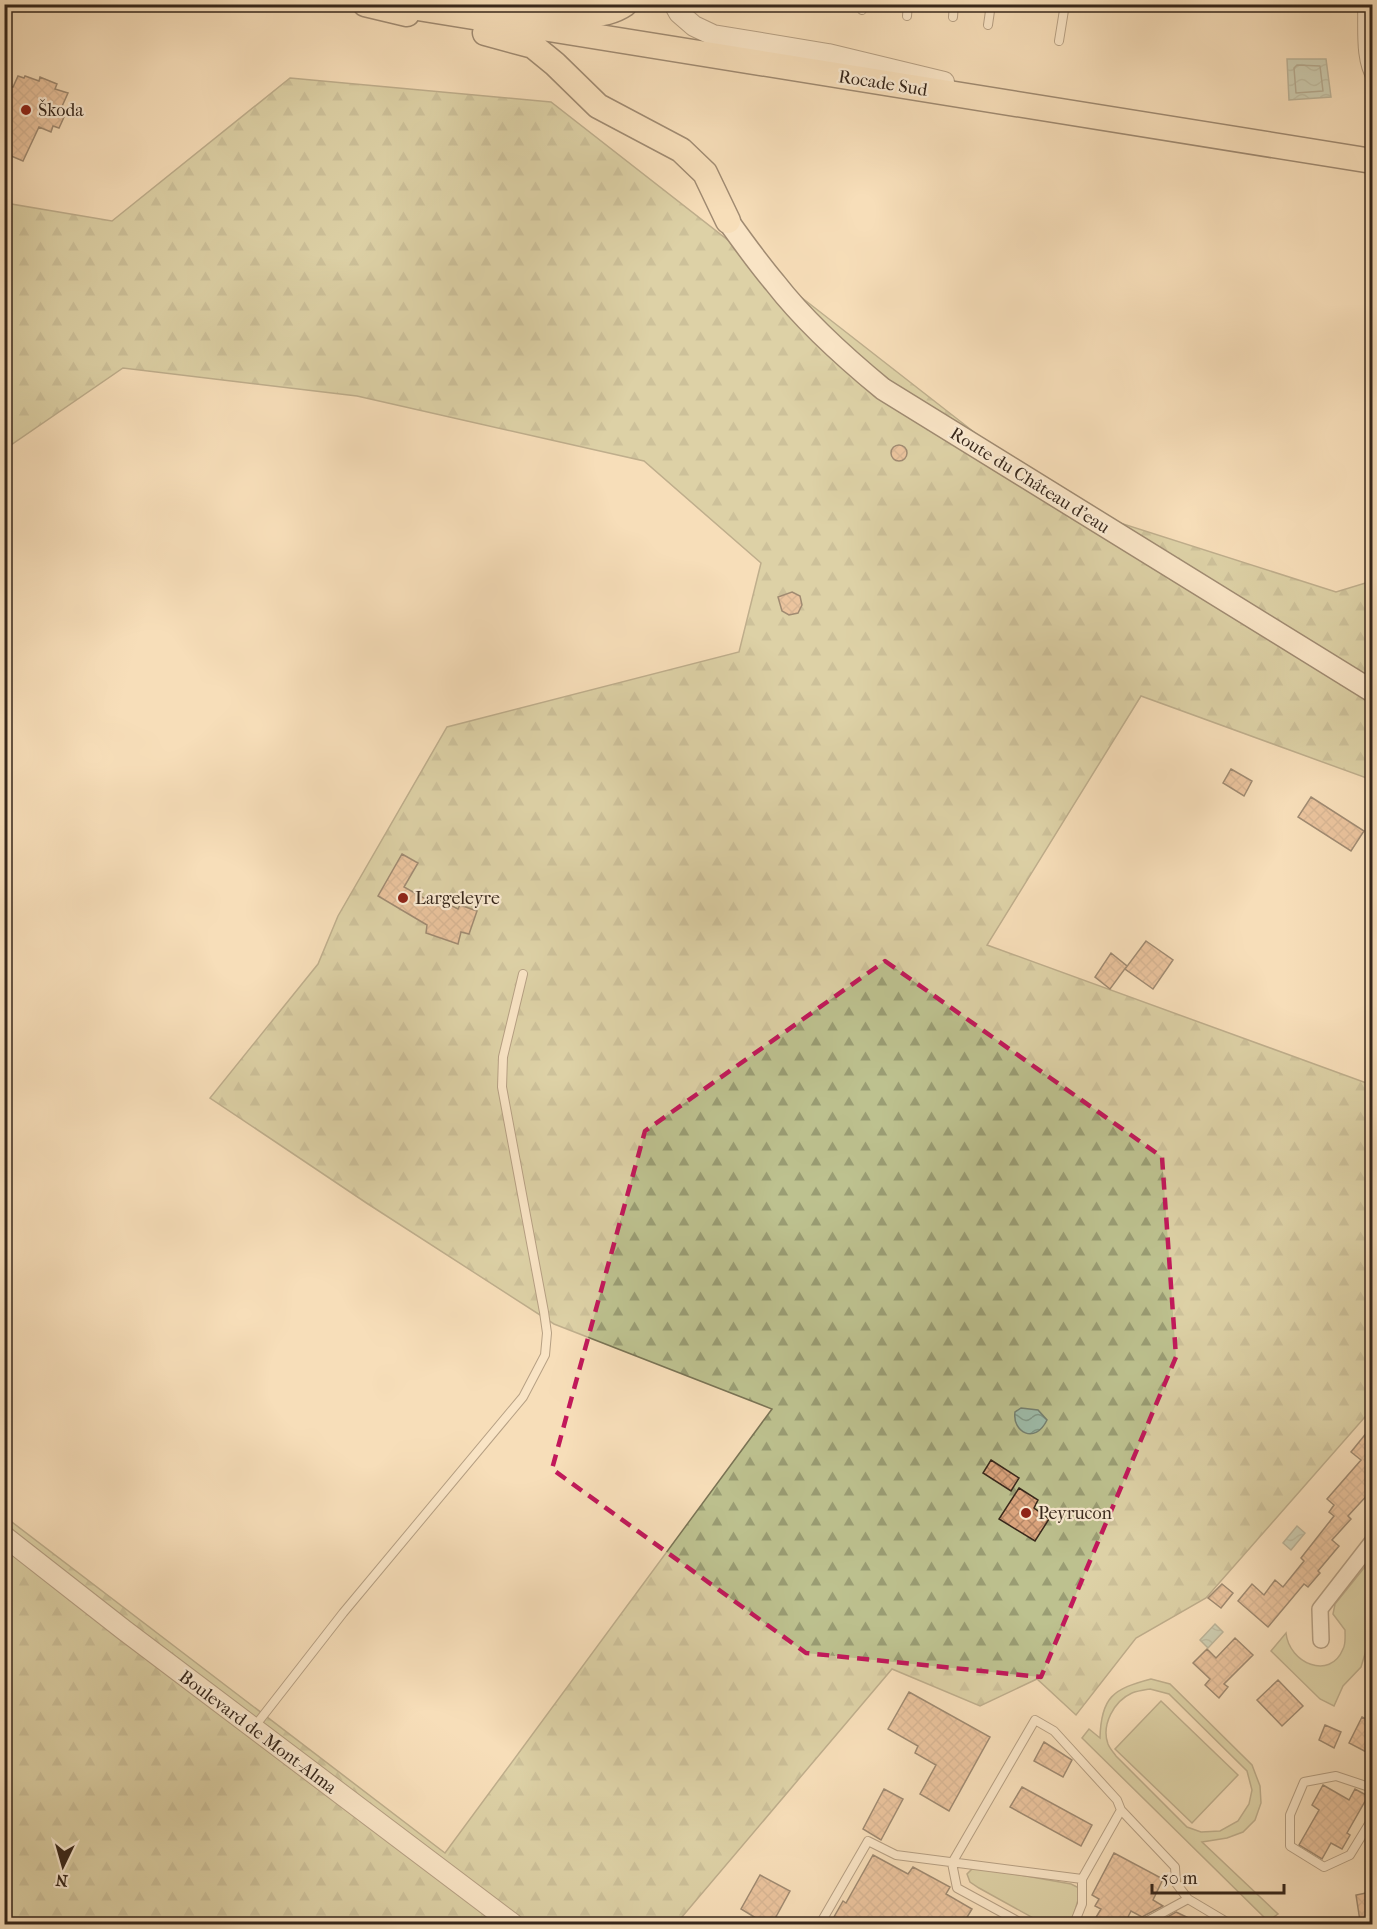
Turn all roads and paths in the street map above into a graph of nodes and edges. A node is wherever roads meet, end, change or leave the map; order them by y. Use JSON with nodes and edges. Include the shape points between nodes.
{"nodes":[{"id":1,"x":365,"y":4,"type":"edge"},
{"id":2,"x":393,"y":4,"type":"edge"},
{"id":3,"x":514,"y":4,"type":"edge"},
{"id":4,"x":625,"y":4,"type":"edge"},
{"id":5,"x":674,"y":4,"type":"edge"},
{"id":6,"x":908,"y":4,"type":"edge"},
{"id":7,"x":954,"y":4,"type":"edge"},
{"id":8,"x":991,"y":4,"type":"edge"},
{"id":9,"x":1065,"y":4,"type":"edge"},
{"id":10,"x":1362,"y":4,"type":"edge"},
{"id":11,"x":907,"y":16,"type":"dead end"},
{"id":12,"x":953,"y":17,"type":"dead end"},
{"id":13,"x":988,"y":25,"type":"dead end"},
{"id":14,"x":1059,"y":41,"type":"dead end"},
{"id":15,"x":1372,"y":80,"type":"edge"},
{"id":16,"x":1075,"y":114,"type":"junction"},
{"id":17,"x":1372,"y":162,"type":"edge"},
{"id":18,"x":728,"y":221,"type":"joint"},
{"id":19,"x":1372,"y":692,"type":"edge"},
{"id":20,"x":523,"y":974,"type":"dead end"},
{"id":21,"x":4,"y":1536,"type":"edge"},
{"id":22,"x":1372,"y":1542,"type":"edge"},
{"id":23,"x":1321,"y":1640,"type":"dead end"},
{"id":24,"x":253,"y":1729,"type":"junction"},
{"id":25,"x":1372,"y":1788,"type":"edge"},
{"id":26,"x":1121,"y":1810,"type":"junction"},
{"id":27,"x":1372,"y":1819,"type":"edge"},
{"id":28,"x":952,"y":1863,"type":"junction"},
{"id":29,"x":1082,"y":1879,"type":"junction"},
{"id":30,"x":1188,"y":1899,"type":"junction"},
{"id":31,"x":513,"y":1924,"type":"edge"},
{"id":32,"x":820,"y":1924,"type":"edge"},
{"id":33,"x":1023,"y":1924,"type":"edge"},
{"id":34,"x":1074,"y":1924,"type":"edge"},
{"id":35,"x":1142,"y":1924,"type":"edge"},
{"id":36,"x":1230,"y":1924,"type":"edge"}],
"edges":[{"from":1,"to":18,"type":"main road","via":[[533,46],[598,106],[681,150],[705,172]]},
{"from":2,"to":16,"type":"main road","name":"Rocade Sud"},
{"from":3,"to":4,"type":"main road","via":[[592,15],[615,11]]},
{"from":5,"to":16,"type":"street","via":[[694,26],[713,35],[828,54]]},
{"from":6,"to":11,"type":"lane"},
{"from":7,"to":12,"type":"lane"},
{"from":8,"to":13,"type":"lane"},
{"from":9,"to":14,"type":"lane"},
{"from":10,"to":15,"type":"lane","via":[[1365,60]]},
{"from":16,"to":17,"type":"main road","name":"Rocade Sud"},
{"from":18,"to":19,"type":"main road","name":"Route du Château d'eau","via":[[807,321],[883,389]]},
{"from":20,"to":24,"type":"lane","via":[[503,1057],[502,1086],[544,1312],[545,1355],[523,1397]]},
{"from":21,"to":24,"type":"street","name":"Boulevard de Mont-Alma"},
{"from":22,"to":23,"type":"street","via":[[1320,1609]]},
{"from":24,"to":31,"type":"street","name":"Boulevard de Mont-Alma"},
{"from":25,"to":27,"type":"lane","via":[[1336,1776],[1304,1782],[1290,1815],[1290,1846],[1324,1867],[1350,1856]]},
{"from":26,"to":28,"type":"lane","via":[[1117,1800],[1054,1731],[1035,1720]]},
{"from":26,"to":29,"type":"lane"},
{"from":26,"to":30,"type":"lane","via":[[1175,1867],[1176,1883]]},
{"from":28,"to":29,"type":"lane"},
{"from":28,"to":32,"type":"lane","via":[[896,1855],[868,1841]]},
{"from":28,"to":33,"type":"lane","via":[[957,1888]]},
{"from":29,"to":34,"type":"lane","via":[[1082,1904]]},
{"from":30,"to":35,"type":"lane"},
{"from":30,"to":36,"type":"lane"}]}
